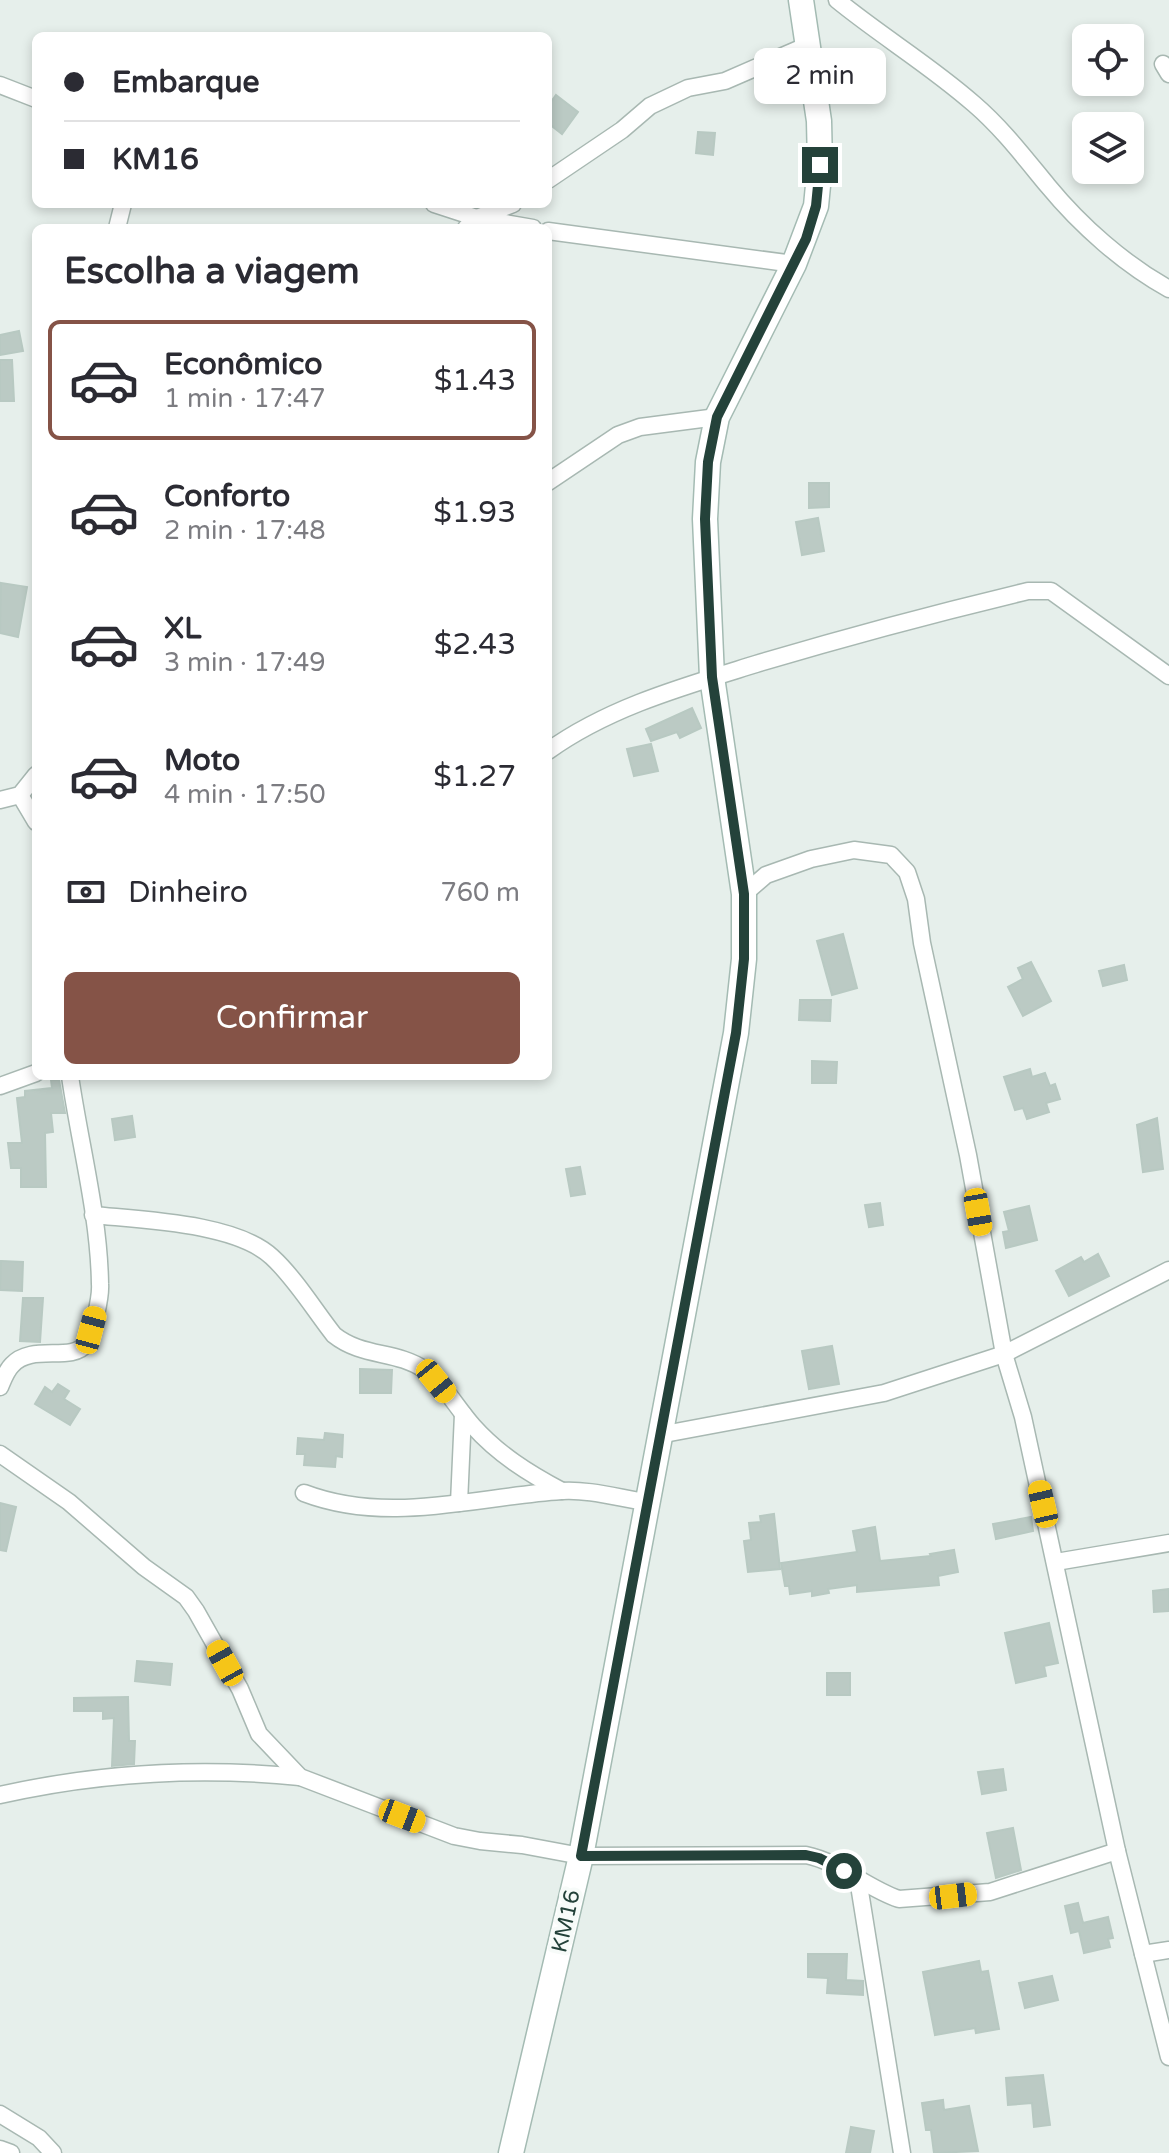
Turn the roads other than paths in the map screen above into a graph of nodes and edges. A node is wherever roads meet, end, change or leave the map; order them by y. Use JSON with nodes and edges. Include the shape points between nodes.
{"nodes":[{"id":1,"x":801,"y":0,"type":"edge"},
{"id":2,"x":837,"y":0,"type":"edge"},
{"id":3,"x":808,"y":45,"type":"junction"},
{"id":4,"x":0,"y":85,"type":"edge"},
{"id":5,"x":32,"y":97,"type":"edge"},
{"id":6,"x":552,"y":177,"type":"edge"},
{"id":7,"x":442,"y":208,"type":"edge"},
{"id":8,"x":504,"y":208,"type":"edge"},
{"id":9,"x":472,"y":223,"type":"edge"},
{"id":10,"x":552,"y":232,"type":"edge"},
{"id":11,"x":794,"y":264,"type":"junction"},
{"id":12,"x":1169,"y":289,"type":"edge"},
{"id":13,"x":717,"y":417,"type":"junction"},
{"id":14,"x":552,"y":479,"type":"edge"},
{"id":15,"x":1169,"y":676,"type":"edge"},
{"id":16,"x":712,"y":677,"type":"junction"},
{"id":17,"x":552,"y":749,"type":"edge"},
{"id":18,"x":32,"y":780,"type":"edge"},
{"id":19,"x":20,"y":795,"type":"junction"},
{"id":20,"x":0,"y":800,"type":"edge"},
{"id":21,"x":32,"y":815,"type":"edge"},
{"id":22,"x":744,"y":894,"type":"junction"},
{"id":23,"x":32,"y":1074,"type":"edge"},
{"id":24,"x":71,"y":1080,"type":"edge"},
{"id":25,"x":0,"y":1086,"type":"edge"},
{"id":26,"x":93,"y":1215,"type":"junction"},
{"id":27,"x":1169,"y":1270,"type":"edge"},
{"id":28,"x":1004,"y":1354,"type":"junction"},
{"id":29,"x":0,"y":1387,"type":"edge"},
{"id":30,"x":463,"y":1414,"type":"junction"},
{"id":31,"x":659,"y":1435,"type":"junction"},
{"id":32,"x":0,"y":1454,"type":"edge"},
{"id":33,"x":562,"y":1491,"type":"junction"},
{"id":34,"x":304,"y":1493,"type":"dead end"},
{"id":35,"x":646,"y":1502,"type":"junction"},
{"id":36,"x":459,"y":1503,"type":"junction"},
{"id":37,"x":1169,"y":1543,"type":"edge"},
{"id":38,"x":1056,"y":1562,"type":"junction"},
{"id":39,"x":300,"y":1777,"type":"junction"},
{"id":40,"x":0,"y":1795,"type":"edge"},
{"id":41,"x":1117,"y":1851,"type":"junction"},
{"id":42,"x":581,"y":1856,"type":"junction"},
{"id":43,"x":858,"y":1879,"type":"junction"},
{"id":44,"x":1169,"y":1950,"type":"edge"},
{"id":45,"x":1143,"y":1954,"type":"junction"},
{"id":46,"x":1169,"y":2057,"type":"edge"},
{"id":47,"x":0,"y":2114,"type":"edge"},
{"id":48,"x":0,"y":2149,"type":"edge"},
{"id":49,"x":11,"y":2153,"type":"edge"},
{"id":50,"x":53,"y":2153,"type":"edge"},
{"id":51,"x":511,"y":2153,"type":"edge"},
{"id":52,"x":902,"y":2153,"type":"edge"}],
"edges":[{"from":1,"to":3,"type":"street","name":"KM16"},
{"from":2,"to":12,"type":"street","via":[[974,103],[1084,223]]},
{"from":3,"to":6,"type":"street","via":[[650,106]]},
{"from":3,"to":11,"type":"street","name":"KM16","via":[[820,165],[816,206]]},
{"from":4,"to":5,"type":"street"},
{"from":7,"to":9,"type":"street"},
{"from":8,"to":9,"type":"street"},
{"from":10,"to":11,"type":"street"},
{"from":11,"to":13,"type":"street","name":"KM16"},
{"from":13,"to":14,"type":"street","via":[[618,435]]},
{"from":13,"to":16,"type":"street","name":"KM16","via":[[705,519]]},
{"from":15,"to":16,"type":"street","via":[[1051,591],[1028,591],[873,629]]},
{"from":16,"to":17,"type":"street","via":[[605,716]]},
{"from":16,"to":22,"type":"street","name":"KM16"},
{"from":18,"to":19,"type":"street"},
{"from":19,"to":20,"type":"street"},
{"from":19,"to":21,"type":"street"},
{"from":22,"to":28,"type":"street","via":[[766,875],[854,850],[891,855],[907,872]]},
{"from":22,"to":31,"type":"street","name":"KM16","via":[[736,1033]]},
{"from":23,"to":25,"type":"street"},
{"from":24,"to":26,"type":"street"},
{"from":26,"to":29,"type":"street","via":[[101,1286],[87,1343],[77,1351],[21,1357]]},
{"from":26,"to":30,"type":"street","via":[[241,1238],[272,1257],[345,1344],[412,1363],[427,1372]]},
{"from":27,"to":28,"type":"street"},
{"from":28,"to":31,"type":"street","via":[[884,1393]]},
{"from":28,"to":38,"type":"street"},
{"from":30,"to":33,"type":"street","via":[[512,1461]]},
{"from":30,"to":36,"type":"street"},
{"from":31,"to":35,"type":"street","name":"KM16"},
{"from":32,"to":39,"type":"street","via":[[69,1502],[186,1597],[240,1689],[259,1734]]},
{"from":33,"to":35,"type":"street"},
{"from":33,"to":36,"type":"street"},
{"from":34,"to":36,"type":"street","via":[[330,1503],[374,1508]]},
{"from":35,"to":42,"type":"street","name":"KM16"},
{"from":37,"to":38,"type":"street"},
{"from":38,"to":41,"type":"street"},
{"from":39,"to":40,"type":"street","via":[[213,1771],[76,1781]]},
{"from":39,"to":42,"type":"street","via":[[454,1836]]},
{"from":41,"to":43,"type":"street","via":[[990,1892],[899,1899]]},
{"from":41,"to":45,"type":"street"},
{"from":42,"to":43,"type":"street","via":[[806,1855]]},
{"from":42,"to":51,"type":"street","name":"KM16"},
{"from":43,"to":52,"type":"street"},
{"from":44,"to":45,"type":"street"},
{"from":45,"to":46,"type":"street"},
{"from":47,"to":50,"type":"street"},
{"from":48,"to":49,"type":"street"}]}
